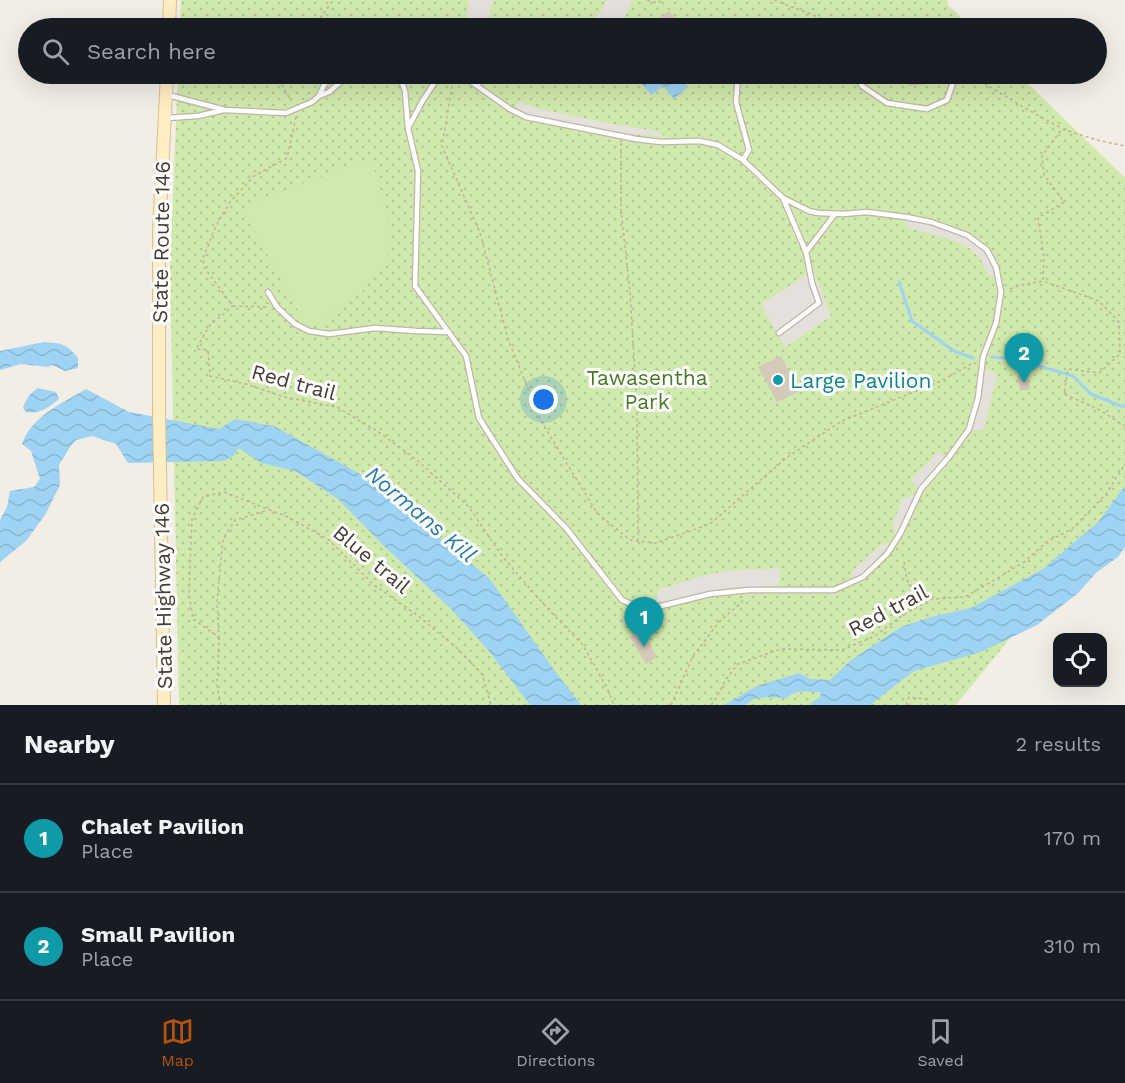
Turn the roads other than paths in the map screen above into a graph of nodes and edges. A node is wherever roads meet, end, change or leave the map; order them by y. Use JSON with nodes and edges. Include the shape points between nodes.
{"nodes":[{"id":1,"x":170,"y":0,"type":"edge"},
{"id":2,"x":169,"y":18,"type":"edge"},
{"id":3,"x":166,"y":84,"type":"edge"},
{"id":4,"x":325,"y":84,"type":"edge"},
{"id":5,"x":338,"y":84,"type":"edge"},
{"id":6,"x":403,"y":84,"type":"edge"},
{"id":7,"x":434,"y":84,"type":"edge"},
{"id":8,"x":737,"y":84,"type":"edge"},
{"id":9,"x":861,"y":84,"type":"edge"},
{"id":10,"x":953,"y":84,"type":"edge"},
{"id":11,"x":477,"y":85,"type":"edge"},
{"id":12,"x":166,"y":94,"type":"junction"},
{"id":13,"x":320,"y":96,"type":"junction"},
{"id":14,"x":225,"y":110,"type":"junction"},
{"id":15,"x":164,"y":118,"type":"junction"},
{"id":16,"x":408,"y":128,"type":"junction"},
{"id":17,"x":743,"y":160,"type":"junction"},
{"id":18,"x":783,"y":198,"type":"junction"},
{"id":19,"x":835,"y":214,"type":"junction"},
{"id":20,"x":806,"y":252,"type":"junction"},
{"id":21,"x":268,"y":292,"type":"dead end"},
{"id":22,"x":448,"y":332,"type":"junction"},
{"id":23,"x":779,"y":333,"type":"dead end"},
{"id":24,"x":161,"y":486,"type":"joint"},
{"id":25,"x":164,"y":705,"type":"edge"}],
"edges":[{"from":1,"to":2,"type":"main road"},
{"from":3,"to":12,"type":"main road","name":"State Route 146"},
{"from":4,"to":13,"type":"lane"},
{"from":5,"to":13,"type":"lane"},
{"from":6,"to":16,"type":"lane"},
{"from":7,"to":16,"type":"lane"},
{"from":8,"to":17,"type":"lane","via":[[736,102],[749,150]]},
{"from":9,"to":10,"type":"lane","via":[[887,103],[927,109],[947,100]]},
{"from":11,"to":17,"type":"lane","via":[[526,117],[661,142],[700,141],[718,145]]},
{"from":12,"to":14,"type":"lane"},
{"from":12,"to":15,"type":"main road","name":"State Route 146"},
{"from":13,"to":14,"type":"lane","via":[[286,113]]},
{"from":14,"to":15,"type":"lane"},
{"from":15,"to":24,"type":"main road","name":"State Route 146","via":[[159,230]]},
{"from":16,"to":22,"type":"lane","via":[[418,171],[415,286]]},
{"from":17,"to":18,"type":"lane"},
{"from":18,"to":19,"type":"lane","via":[[809,211]]},
{"from":18,"to":20,"type":"lane"},
{"from":19,"to":20,"type":"lane"},
{"from":19,"to":22,"type":"lane","via":[[867,212],[906,217],[967,235],[987,250],[996,267],[1001,292],[969,429],[921,489],[887,554],[862,577],[834,590],[710,594],[645,610],[622,600],[566,528],[519,479],[478,418],[466,356]]},
{"from":20,"to":23,"type":"lane","via":[[819,303]]},
{"from":21,"to":22,"type":"lane","via":[[277,307],[309,331],[329,334],[375,328]]},
{"from":24,"to":25,"type":"main road","name":"State Highway 146"}]}
